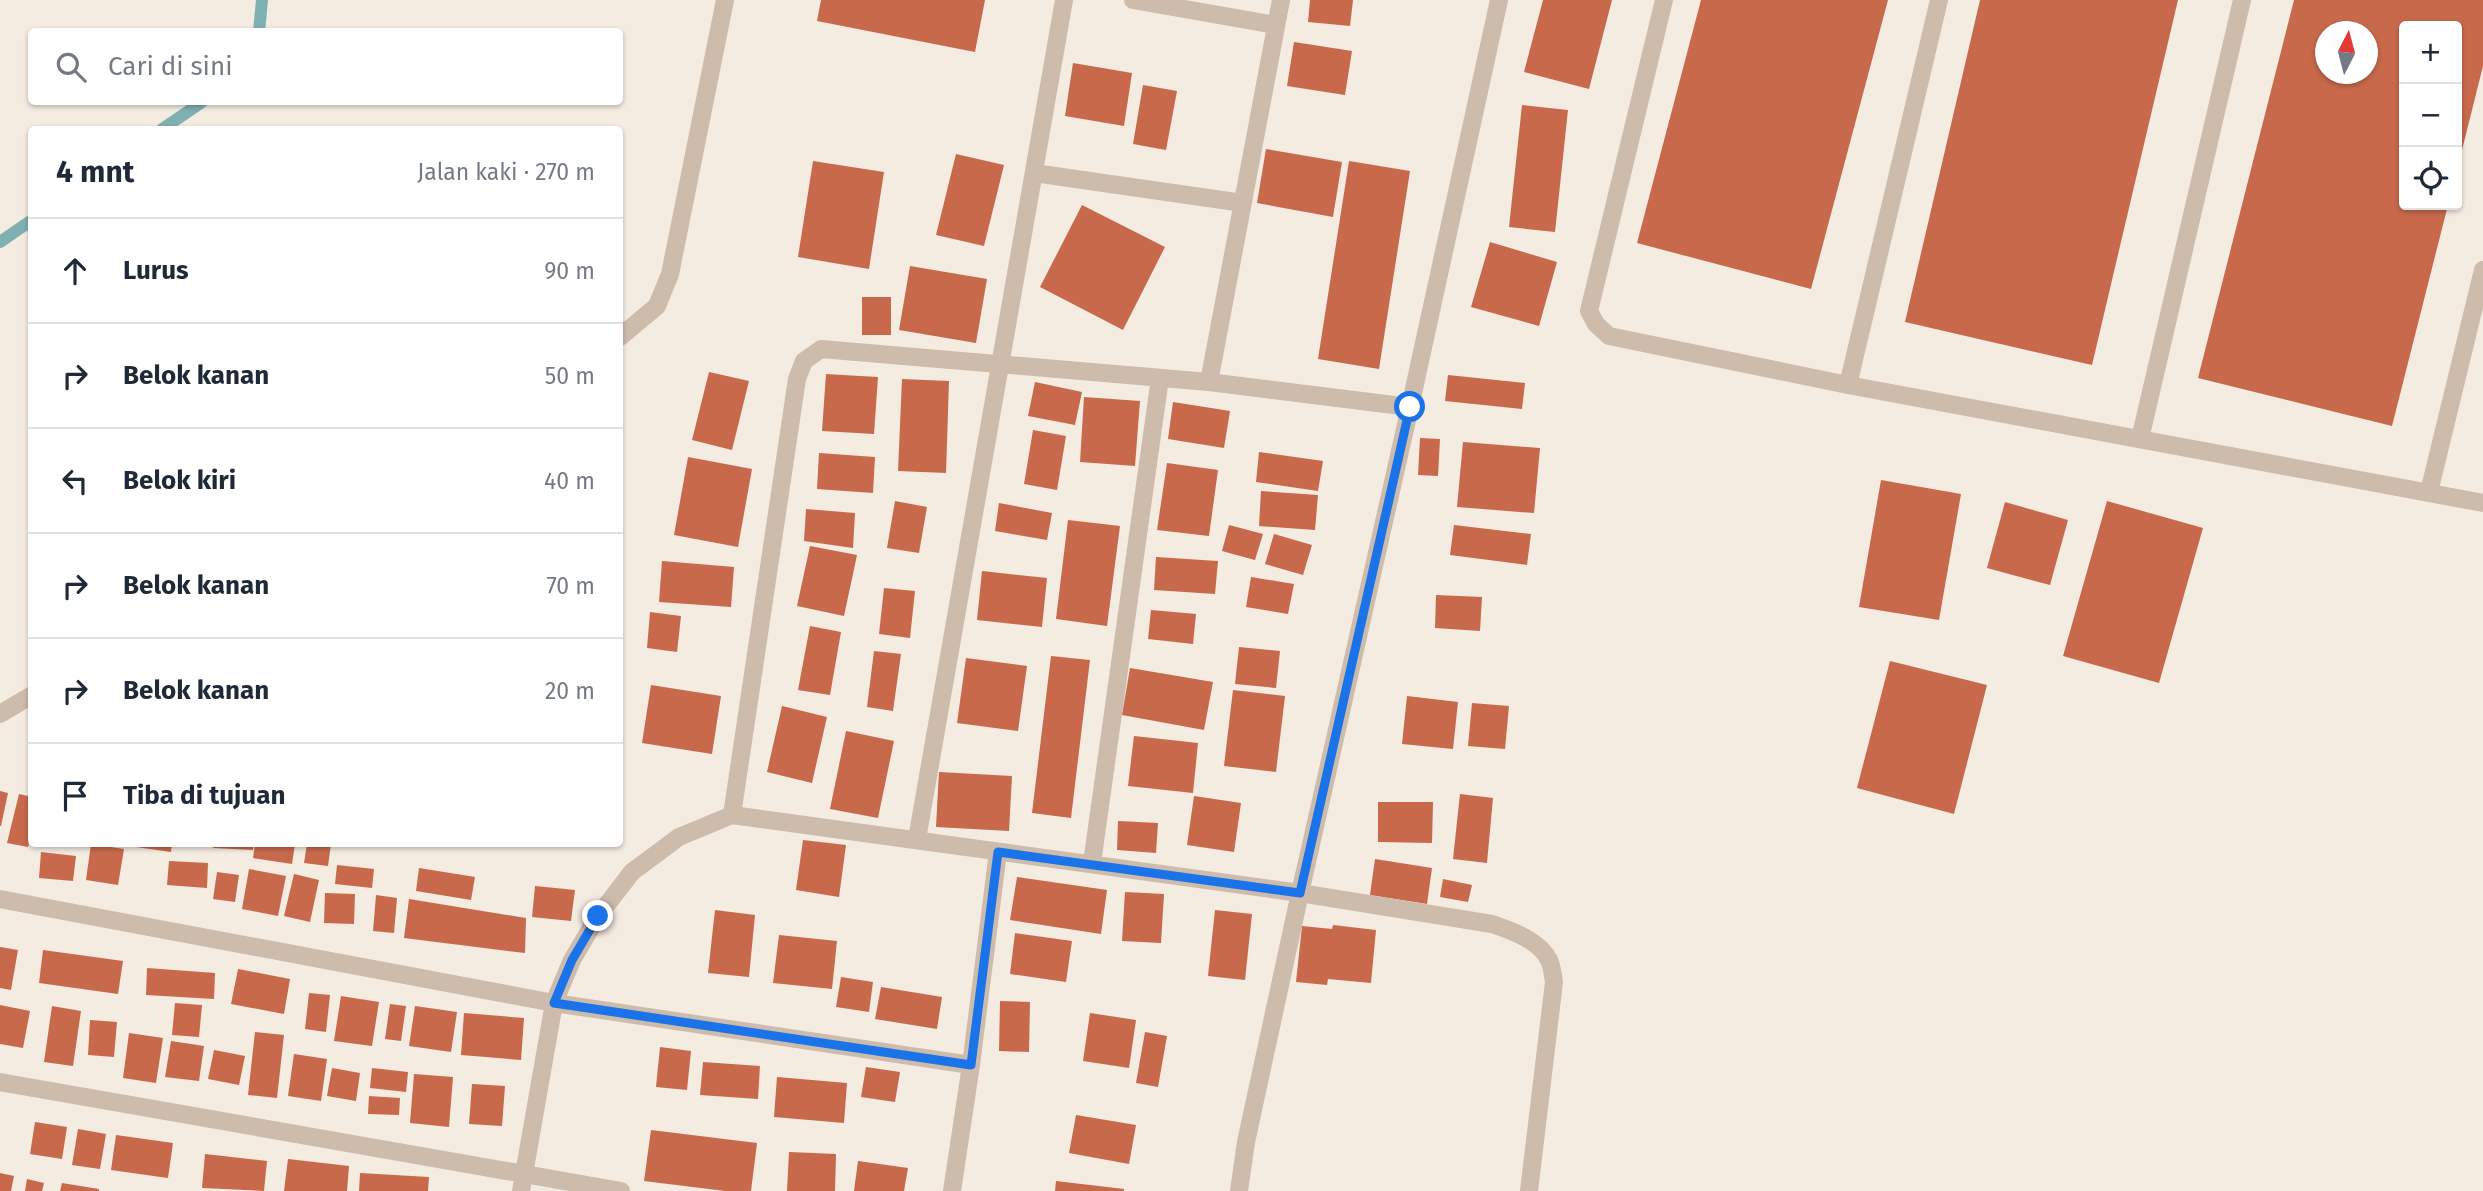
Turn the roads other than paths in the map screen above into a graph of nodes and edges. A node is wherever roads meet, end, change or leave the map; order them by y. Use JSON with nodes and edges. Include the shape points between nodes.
{"nodes":[{"id":1,"x":725,"y":0,"type":"edge"},
{"id":2,"x":1065,"y":0,"type":"edge"},
{"id":3,"x":1133,"y":0,"type":"edge"},
{"id":4,"x":1281,"y":0,"type":"edge"},
{"id":5,"x":1499,"y":0,"type":"edge"},
{"id":6,"x":1664,"y":0,"type":"edge"},
{"id":7,"x":1938,"y":0,"type":"edge"},
{"id":8,"x":2242,"y":0,"type":"edge"},
{"id":9,"x":1276,"y":25,"type":"junction"},
{"id":10,"x":1034,"y":173,"type":"junction"},
{"id":11,"x":1243,"y":203,"type":"junction"},
{"id":12,"x":2483,"y":270,"type":"edge"},
{"id":13,"x":623,"y":334,"type":"edge"},
{"id":14,"x":999,"y":364,"type":"junction"},
{"id":15,"x":1160,"y":378,"type":"junction"},
{"id":16,"x":1209,"y":382,"type":"junction"},
{"id":17,"x":1849,"y":385,"type":"junction"},
{"id":18,"x":1410,"y":407,"type":"junction"},
{"id":19,"x":2140,"y":439,"type":"junction"},
{"id":20,"x":2430,"y":492,"type":"junction"},
{"id":21,"x":2483,"y":503,"type":"edge"},
{"id":22,"x":28,"y":697,"type":"edge"},
{"id":23,"x":0,"y":714,"type":"edge"},
{"id":24,"x":732,"y":815,"type":"junction"},
{"id":25,"x":917,"y":839,"type":"junction"},
{"id":26,"x":998,"y":852,"type":"junction"},
{"id":27,"x":1092,"y":863,"type":"junction"},
{"id":28,"x":1300,"y":893,"type":"junction"},
{"id":29,"x":0,"y":899,"type":"edge"},
{"id":30,"x":554,"y":1003,"type":"junction"},
{"id":31,"x":971,"y":1065,"type":"junction"},
{"id":32,"x":0,"y":1082,"type":"edge"},
{"id":33,"x":523,"y":1183,"type":"edge"},
{"id":34,"x":621,"y":1191,"type":"edge"},
{"id":35,"x":952,"y":1191,"type":"edge"},
{"id":36,"x":1239,"y":1191,"type":"edge"},
{"id":37,"x":1529,"y":1191,"type":"edge"}],
"edges":[{"from":1,"to":13,"type":"street","via":[[670,274],[657,306]]},
{"from":2,"to":10,"type":"street"},
{"from":3,"to":9,"type":"street"},
{"from":4,"to":9,"type":"street"},
{"from":5,"to":18,"type":"street"},
{"from":6,"to":17,"type":"street","via":[[1589,311],[1609,336]]},
{"from":7,"to":17,"type":"street"},
{"from":8,"to":19,"type":"street"},
{"from":9,"to":11,"type":"street"},
{"from":10,"to":11,"type":"street"},
{"from":10,"to":14,"type":"street"},
{"from":11,"to":16,"type":"street"},
{"from":12,"to":20,"type":"street"},
{"from":14,"to":15,"type":"street"},
{"from":14,"to":24,"type":"street","via":[[838,349],[821,349],[804,361],[797,379]]},
{"from":14,"to":25,"type":"street"},
{"from":15,"to":16,"type":"street"},
{"from":15,"to":27,"type":"street"},
{"from":16,"to":18,"type":"street"},
{"from":17,"to":19,"type":"street"},
{"from":18,"to":28,"type":"street"},
{"from":19,"to":20,"type":"street"},
{"from":20,"to":21,"type":"street"},
{"from":22,"to":23,"type":"street"},
{"from":24,"to":25,"type":"street"},
{"from":24,"to":30,"type":"street","via":[[679,837],[632,872],[572,960]]},
{"from":25,"to":26,"type":"street"},
{"from":26,"to":27,"type":"street"},
{"from":26,"to":31,"type":"street"},
{"from":27,"to":28,"type":"street"},
{"from":28,"to":36,"type":"street"},
{"from":28,"to":37,"type":"street","via":[[1492,924],[1534,944],[1549,960],[1554,982]]},
{"from":29,"to":30,"type":"street"},
{"from":30,"to":31,"type":"street"},
{"from":30,"to":33,"type":"street"},
{"from":31,"to":35,"type":"street"},
{"from":32,"to":33,"type":"street"},
{"from":33,"to":34,"type":"street"}]}
